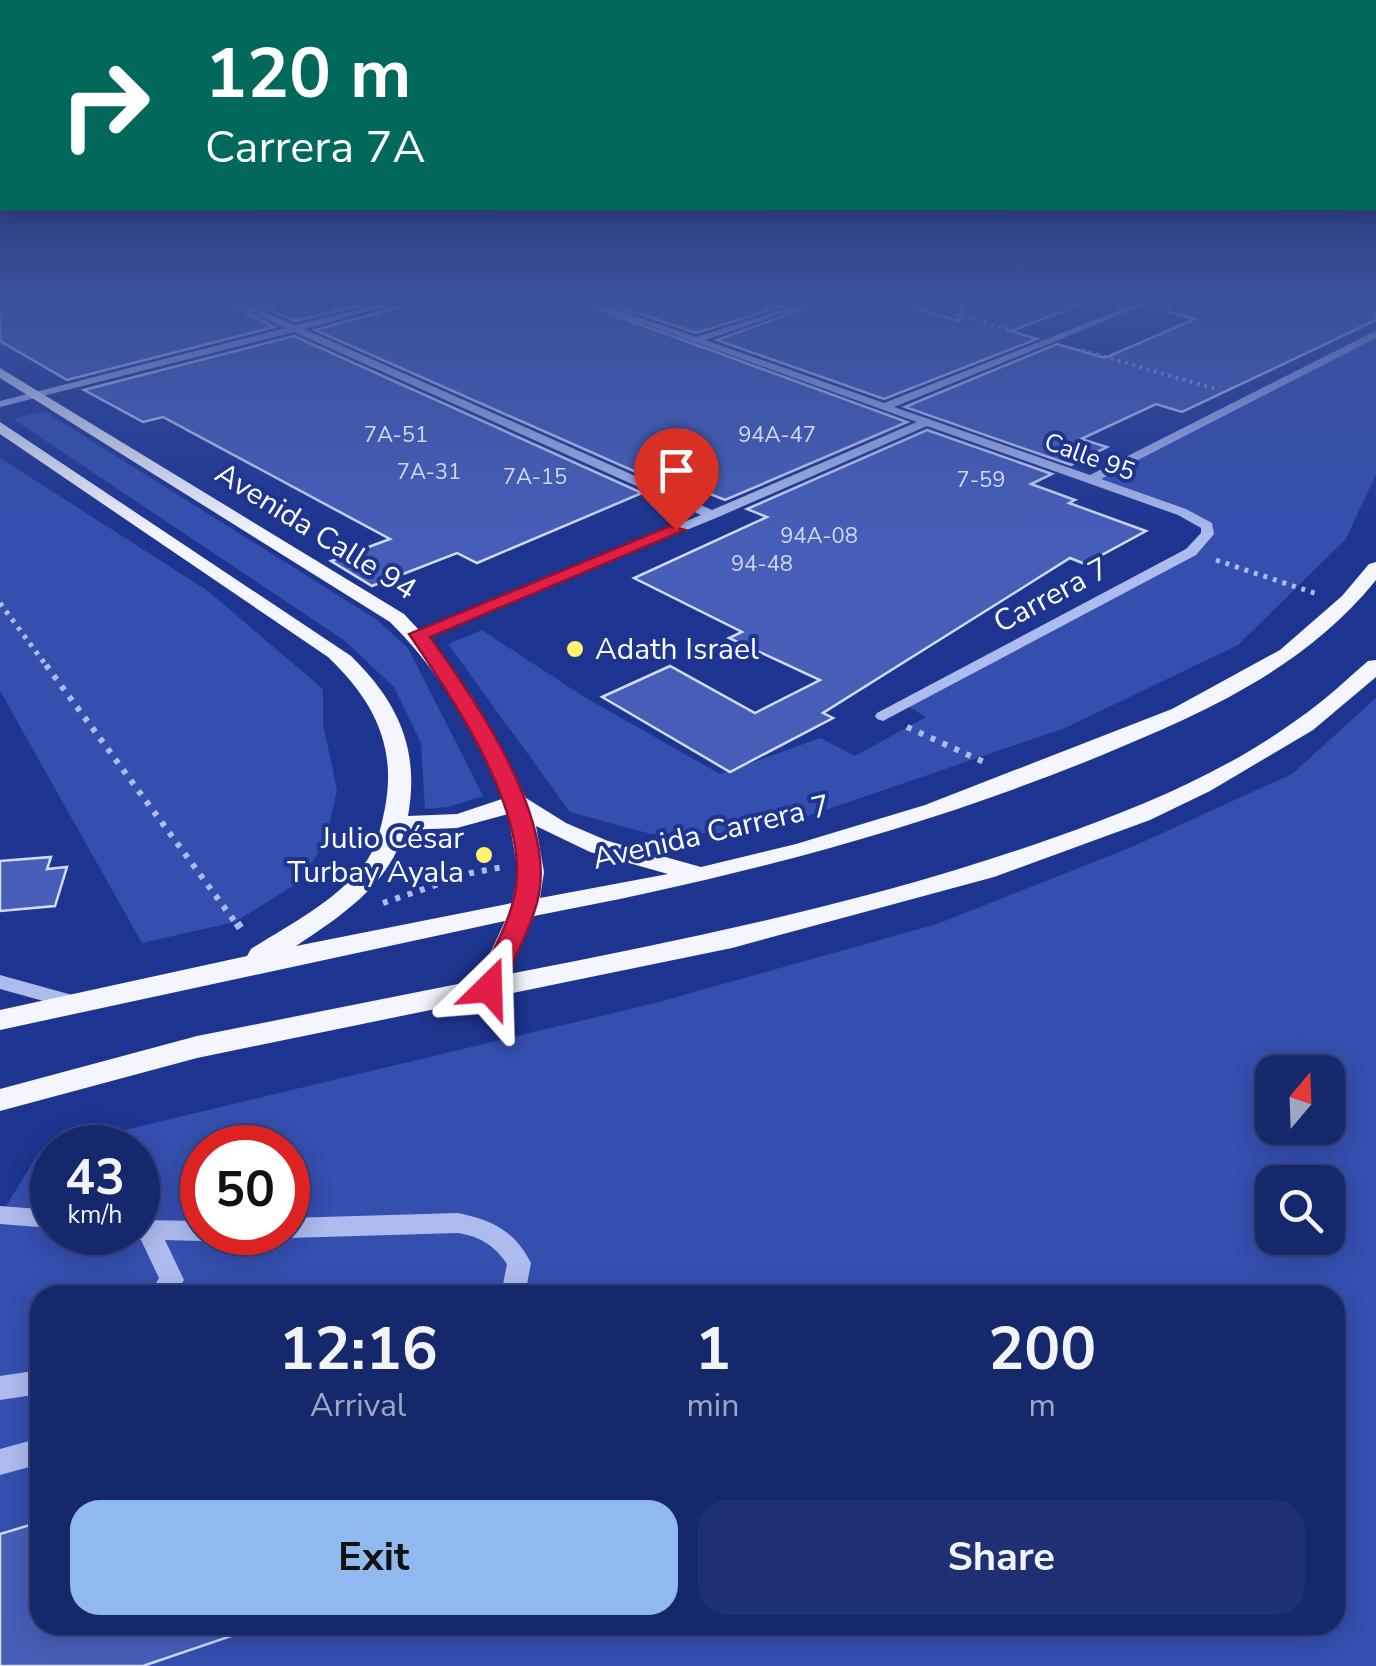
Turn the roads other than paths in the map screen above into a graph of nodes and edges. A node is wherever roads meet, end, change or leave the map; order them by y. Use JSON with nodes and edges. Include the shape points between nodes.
{"nodes":[{"id":1,"x":13,"y":380,"type":"edge"},
{"id":2,"x":92,"y":380,"type":"edge"},
{"id":3,"x":409,"y":380,"type":"edge"},
{"id":4,"x":808,"y":380,"type":"edge"},
{"id":5,"x":952,"y":380,"type":"edge"},
{"id":6,"x":1285,"y":380,"type":"edge"},
{"id":7,"x":37,"y":394,"type":"junction"},
{"id":8,"x":0,"y":404,"type":"edge"},
{"id":9,"x":884,"y":407,"type":"junction"},
{"id":10,"x":927,"y":422,"type":"junction"},
{"id":11,"x":0,"y":426,"type":"edge"},
{"id":12,"x":1090,"y":480,"type":"junction"},
{"id":13,"x":712,"y":515,"type":"junction"},
{"id":14,"x":1191,"y":552,"type":"joint"},
{"id":15,"x":1376,"y":568,"type":"edge"},
{"id":16,"x":419,"y":634,"type":"junction"},
{"id":17,"x":1376,"y":666,"type":"edge"},
{"id":18,"x":883,"y":716,"type":"road end"},
{"id":19,"x":516,"y":802,"type":"junction"},
{"id":20,"x":396,"y":822,"type":"junction"},
{"id":21,"x":706,"y":873,"type":"junction"},
{"id":22,"x":522,"y":908,"type":"junction"},
{"id":23,"x":251,"y":964,"type":"junction"},
{"id":24,"x":0,"y":982,"type":"edge"},
{"id":25,"x":489,"y":988,"type":"junction"},
{"id":26,"x":76,"y":1003,"type":"junction"},
{"id":27,"x":0,"y":1020,"type":"edge"},
{"id":28,"x":0,"y":1100,"type":"edge"},
{"id":29,"x":0,"y":1215,"type":"edge"},
{"id":30,"x":30,"y":1217,"type":"edge"},
{"id":31,"x":310,"y":1227,"type":"edge"},
{"id":32,"x":157,"y":1255,"type":"edge"},
{"id":33,"x":168,"y":1285,"type":"edge"},
{"id":34,"x":515,"y":1285,"type":"edge"},
{"id":35,"x":30,"y":1384,"type":"edge"},
{"id":36,"x":0,"y":1388,"type":"edge"},
{"id":37,"x":30,"y":1454,"type":"edge"},
{"id":38,"x":0,"y":1462,"type":"edge"}],
"edges":[{"from":1,"to":7,"type":"main road","name":"Avenida Calle 94"},
{"from":2,"to":7,"type":"street"},
{"from":3,"to":13,"type":"street"},
{"from":4,"to":9,"type":"street","name":"Calle 95"},
{"from":5,"to":9,"type":"street"},
{"from":6,"to":12,"type":"street"},
{"from":7,"to":8,"type":"street"},
{"from":7,"to":16,"type":"main road","name":"Avenida Calle 94"},
{"from":9,"to":10,"type":"street","name":"Calle 95"},
{"from":10,"to":12,"type":"street","name":"Calle 95"},
{"from":10,"to":13,"type":"street"},
{"from":11,"to":20,"type":"main road","via":[[254,595],[357,674],[393,727]]},
{"from":12,"to":14,"type":"street","name":"Calle 95","via":[[1207,526],[1208,534]]},
{"from":13,"to":16,"type":"street"},
{"from":14,"to":18,"type":"street","name":"Carrera 7"},
{"from":15,"to":21,"type":"main road","name":"Avenida Carrera 7","via":[[1318,633],[1232,690],[1019,780],[857,834]]},
{"from":16,"to":19,"type":"main road","name":"Avenida Calle 94","via":[[456,688]]},
{"from":17,"to":25,"type":"main road","via":[[1305,725],[1254,756],[1141,815],[1059,846],[824,917]]},
{"from":19,"to":20,"type":"main road","via":[[446,824]]},
{"from":19,"to":21,"type":"main road","via":[[599,849]]},
{"from":19,"to":22,"type":"main road","name":"Avenida Calle 94","via":[[532,870]]},
{"from":20,"to":23,"type":"main road","via":[[368,876]]},
{"from":21,"to":22,"type":"main road","name":"Avenida Carrera 7"},
{"from":22,"to":23,"type":"main road","name":"Avenida Carrera 7"},
{"from":22,"to":25,"type":"main road","name":"Avenida Calle 94"},
{"from":23,"to":26,"type":"main road","name":"Avenida Carrera 7"},
{"from":24,"to":26,"type":"street"},
{"from":25,"to":28,"type":"main road","via":[[197,1047]]},
{"from":26,"to":27,"type":"main road","name":"Avenida Carrera 7"},
{"from":29,"to":30,"type":"street"},
{"from":31,"to":34,"type":"street","via":[[479,1226],[505,1239],[519,1263]]},
{"from":32,"to":33,"type":"street","via":[[172,1280]]},
{"from":35,"to":36,"type":"street"},
{"from":37,"to":38,"type":"street"}]}
